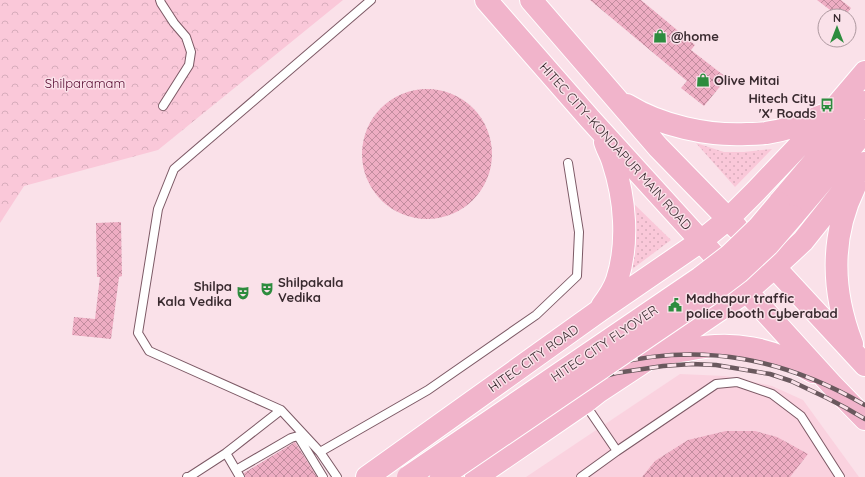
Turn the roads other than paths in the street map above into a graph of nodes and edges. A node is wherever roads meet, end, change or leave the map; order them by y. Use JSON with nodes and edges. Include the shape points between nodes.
{"nodes":[{"id":1,"x":160,"y":0,"type":"edge"},
{"id":2,"x":372,"y":0,"type":"edge"},
{"id":3,"x":486,"y":0,"type":"edge"},
{"id":4,"x":531,"y":0,"type":"edge"},
{"id":5,"x":865,"y":72,"type":"edge"},
{"id":6,"x":616,"y":98,"type":"junction"},
{"id":7,"x":865,"y":102,"type":"edge"},
{"id":8,"x":163,"y":106,"type":"dead end"},
{"id":9,"x":830,"y":112,"type":"junction"},
{"id":10,"x":590,"y":119,"type":"junction"},
{"id":11,"x":865,"y":131,"type":"edge"},
{"id":12,"x":568,"y":163,"type":"dead end"},
{"id":13,"x":865,"y":164,"type":"edge"},
{"id":14,"x":728,"y":219,"type":"junction"},
{"id":15,"x":701,"y":241,"type":"junction"},
{"id":16,"x":775,"y":267,"type":"junction"},
{"id":17,"x":747,"y":290,"type":"junction"},
{"id":18,"x":599,"y":311,"type":"junction"},
{"id":19,"x":556,"y":342,"type":"junction"},
{"id":20,"x":860,"y":359,"type":"edge"},
{"id":21,"x":639,"y":365,"type":"junction"},
{"id":22,"x":831,"y":384,"type":"junction"},
{"id":23,"x":591,"y":397,"type":"junction"},
{"id":24,"x":281,"y":410,"type":"junction"},
{"id":25,"x":865,"y":418,"type":"edge"},
{"id":26,"x":617,"y":451,"type":"junction"},
{"id":27,"x":320,"y":452,"type":"junction"},
{"id":28,"x":226,"y":453,"type":"junction"},
{"id":29,"x":238,"y":474,"type":"edge"},
{"id":30,"x":187,"y":477,"type":"edge"},
{"id":31,"x":323,"y":477,"type":"edge"},
{"id":32,"x":337,"y":477,"type":"edge"},
{"id":33,"x":366,"y":477,"type":"edge"},
{"id":34,"x":408,"y":477,"type":"edge"},
{"id":35,"x":441,"y":477,"type":"edge"},
{"id":36,"x":476,"y":477,"type":"edge"},
{"id":37,"x":581,"y":477,"type":"edge"},
{"id":38,"x":840,"y":477,"type":"edge"}],
"edges":[{"from":1,"to":8,"type":"lane","via":[[186,37],[191,52],[189,65]]},
{"from":2,"to":24,"type":"lane","via":[[174,169],[158,209],[138,333],[150,351]]},
{"from":3,"to":10,"type":"main road","name":"HITEC CITY–KONDAPUR MAIN ROAD"},
{"from":4,"to":6,"type":"main road"},
{"from":5,"to":9,"type":"main road","name":"HITEC CITY ROAD"},
{"from":6,"to":9,"type":"main road","via":[[636,110],[684,128],[735,134],[765,133],[794,127]]},
{"from":6,"to":14,"type":"main road","via":[[658,147]]},
{"from":7,"to":34,"type":"main road","name":"HITEC CITY FLYOVER","bridge":true,"via":[[758,228],[730,255]]},
{"from":9,"to":14,"type":"main road","name":"HITEC CITY ROAD"},
{"from":10,"to":15,"type":"main road","name":"HITEC CITY–KONDAPUR MAIN ROAD"},
{"from":10,"to":18,"type":"main road","via":[[603,138],[613,162],[624,213],[622,260],[617,281]]},
{"from":11,"to":35,"type":"main road","name":"HITEC CITY FLYOVER","bridge":true,"via":[[768,245],[739,272]]},
{"from":12,"to":27,"type":"lane","via":[[579,232],[577,276],[536,316],[434,386]]},
{"from":13,"to":16,"type":"main road","via":[[802,241]]},
{"from":13,"to":20,"type":"main road","via":[[849,197],[838,239],[836,260],[837,288],[842,314]]},
{"from":14,"to":15,"type":"main road","name":"HITEC CITY ROAD"},
{"from":14,"to":16,"type":"main road"},
{"from":15,"to":17,"type":"main road","name":"HITEC CITY–KONDAPUR MAIN ROAD"},
{"from":15,"to":18,"type":"main road","name":"HITEC CITY ROAD"},
{"from":16,"to":17,"type":"main road"},
{"from":16,"to":20,"type":"main road"},
{"from":17,"to":21,"type":"main road"},
{"from":17,"to":22,"type":"main road","name":"HITEC CITY–KONDAPUR MAIN ROAD"},
{"from":18,"to":19,"type":"main road","name":"HITEC CITY ROAD"},
{"from":19,"to":23,"type":"main road","via":[[587,357],[592,364],[595,370]]},
{"from":19,"to":33,"type":"main road","name":"HITEC CITY ROAD"},
{"from":21,"to":22,"type":"main road","via":[[668,353],[703,346],[738,346],[764,350],[789,359]]},
{"from":21,"to":23,"type":"main road"},
{"from":22,"to":25,"type":"main road"},
{"from":23,"to":26,"type":"lane"},
{"from":23,"to":36,"type":"main road"},
{"from":24,"to":27,"type":"lane"},
{"from":24,"to":28,"type":"lane"},
{"from":26,"to":37,"type":"lane"},
{"from":26,"to":38,"type":"lane","via":[[716,384],[737,382],[772,394],[801,416]]},
{"from":27,"to":32,"type":"lane"},
{"from":28,"to":29,"type":"lane"},
{"from":28,"to":30,"type":"lane"},
{"from":29,"to":31,"type":"lane","via":[[291,438],[298,436]]}]}
